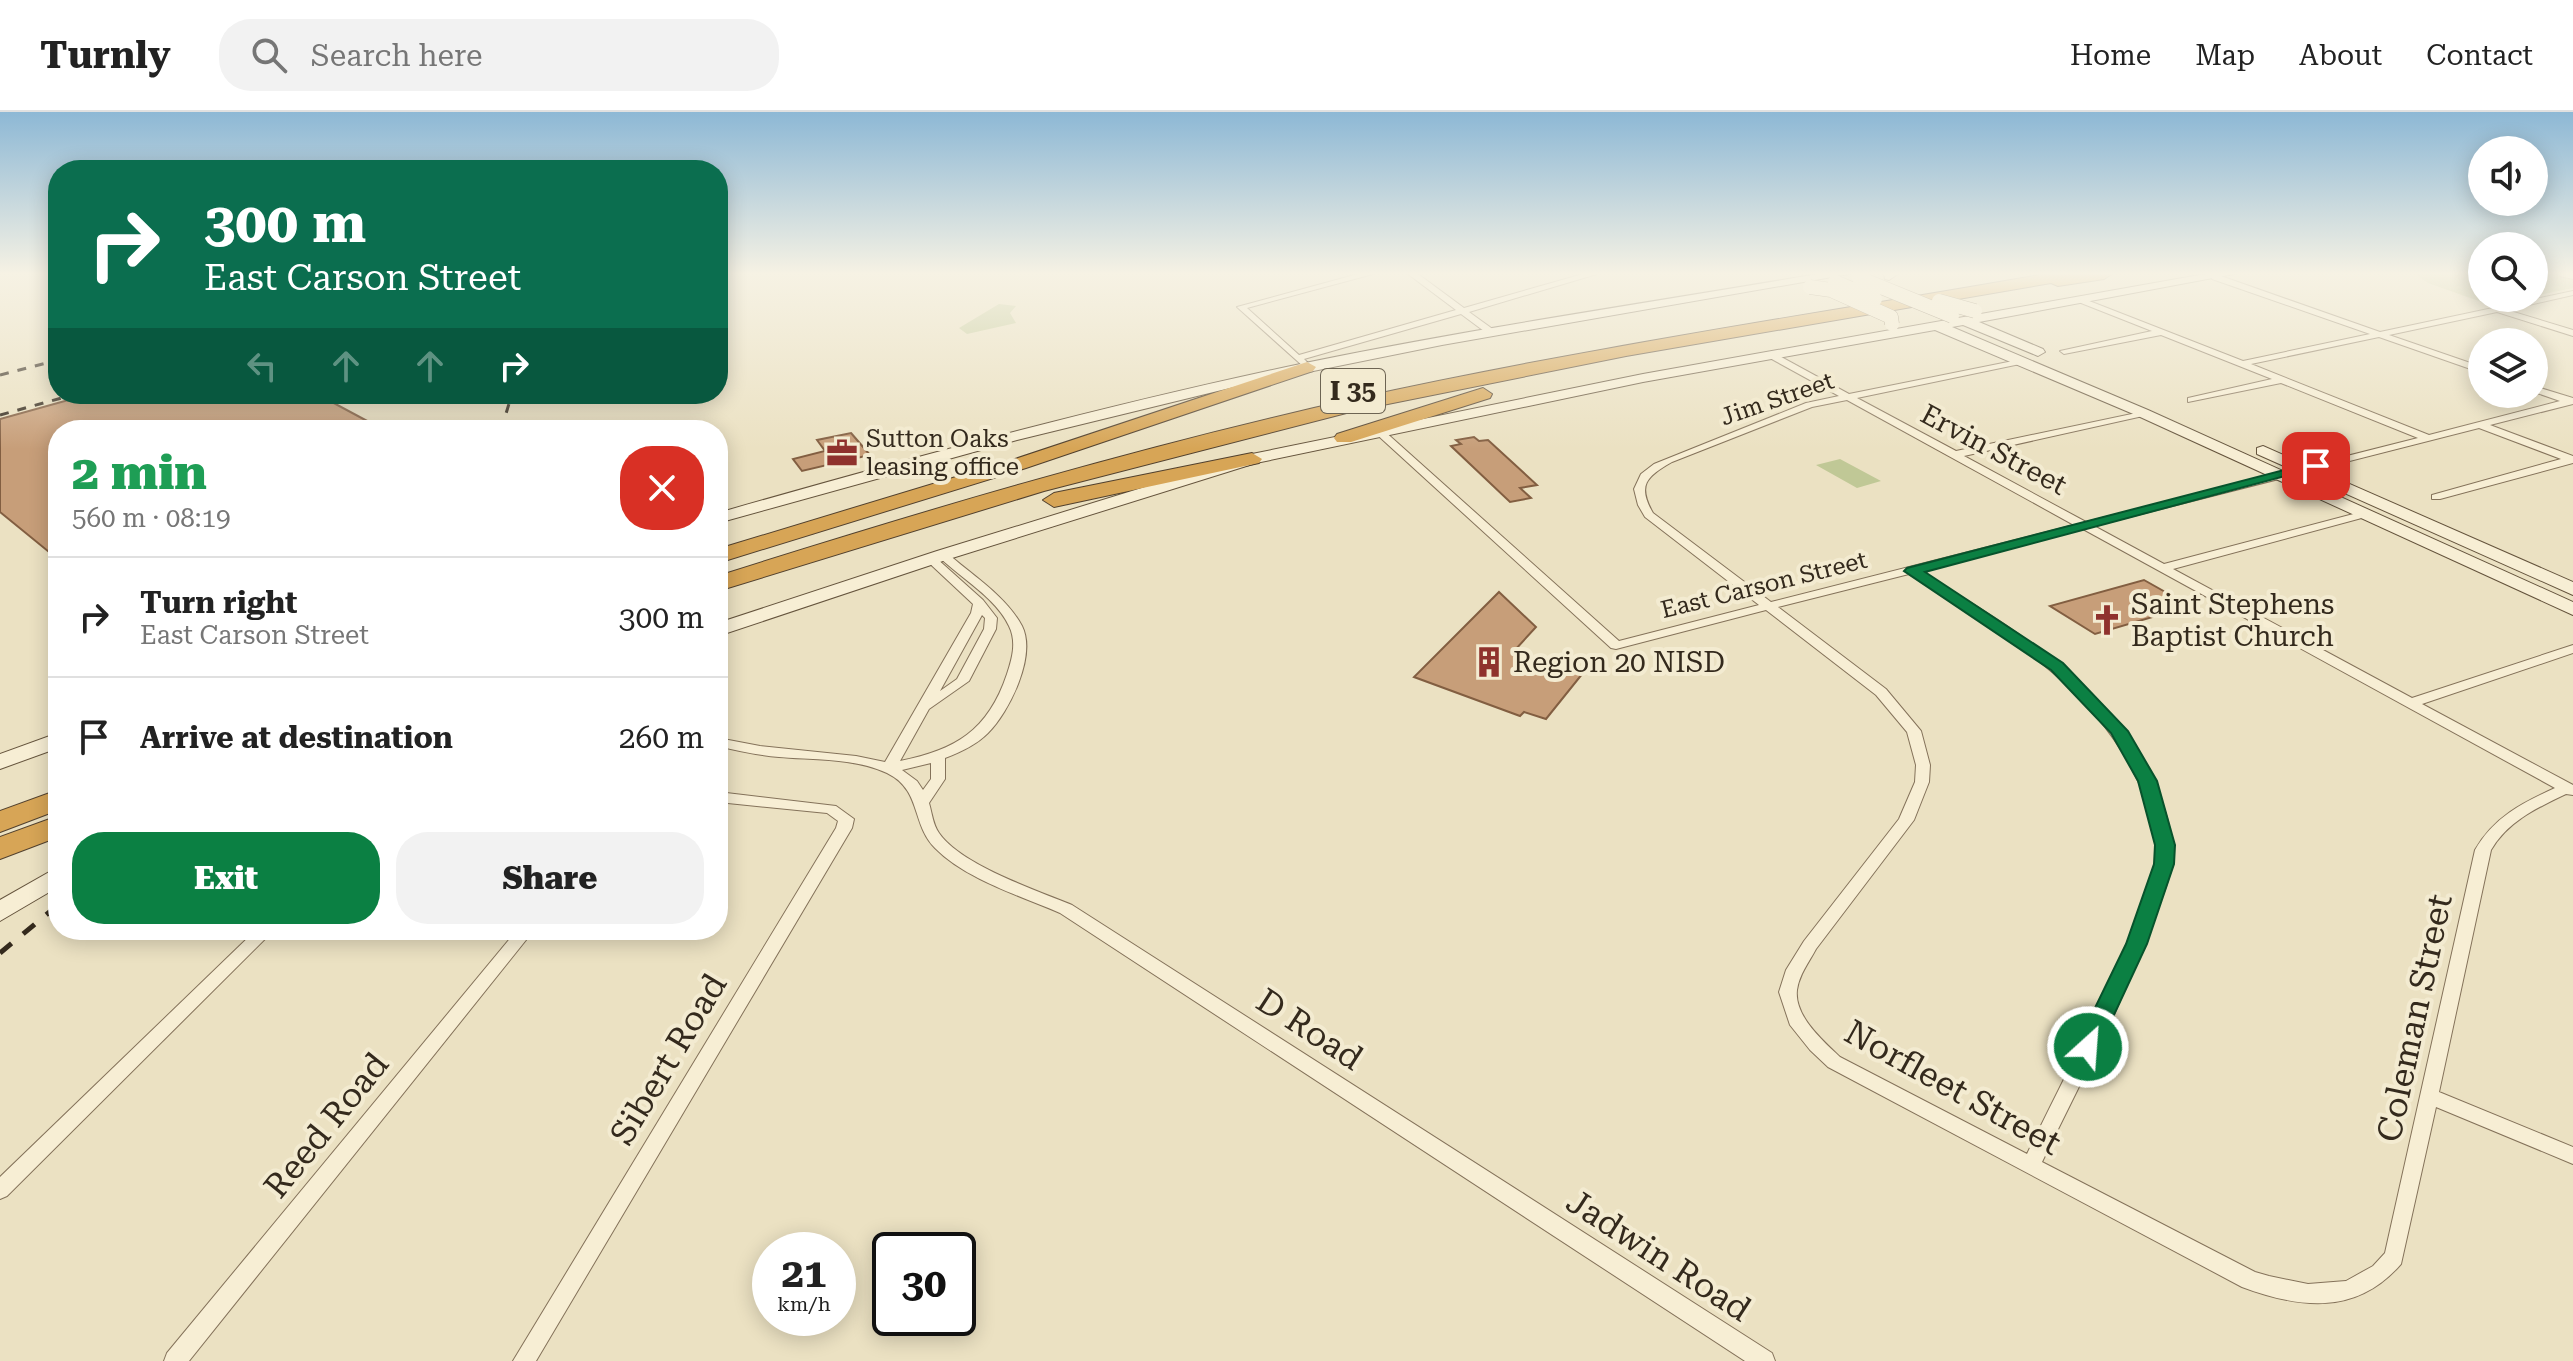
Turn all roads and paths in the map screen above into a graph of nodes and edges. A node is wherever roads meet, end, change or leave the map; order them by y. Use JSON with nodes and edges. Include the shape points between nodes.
{"nodes":[{"id":1,"x":1269,"y":332,"type":"edge"},
{"id":2,"x":1399,"y":332,"type":"edge"},
{"id":3,"x":1489,"y":332,"type":"edge"},
{"id":4,"x":1666,"y":332,"type":"edge"},
{"id":5,"x":1744,"y":332,"type":"edge"},
{"id":6,"x":1746,"y":332,"type":"edge"},
{"id":7,"x":1877,"y":332,"type":"edge"},
{"id":8,"x":1889,"y":332,"type":"edge"},
{"id":9,"x":1953,"y":332,"type":"edge"},
{"id":10,"x":1999,"y":332,"type":"edge"},
{"id":11,"x":2161,"y":332,"type":"edge"},
{"id":12,"x":2162,"y":332,"type":"edge"},
{"id":13,"x":2374,"y":332,"type":"edge"},
{"id":14,"x":2387,"y":332,"type":"edge"},
{"id":15,"x":2379,"y":334,"type":"junction"},
{"id":16,"x":1868,"y":337,"type":"junction"},
{"id":17,"x":2064,"y":351,"type":"dead end"},
{"id":18,"x":1771,"y":355,"type":"junction"},
{"id":19,"x":2020,"y":361,"type":"junction"},
{"id":20,"x":1302,"y":363,"type":"junction"},
{"id":21,"x":2240,"y":364,"type":"junction"},
{"id":22,"x":2468,"y":365,"type":"edge"},
{"id":23,"x":2281,"y":380,"type":"junction"},
{"id":24,"x":2548,"y":394,"type":"edge"},
{"id":25,"x":1848,"y":396,"type":"junction"},
{"id":26,"x":2191,"y":400,"type":"dead end"},
{"id":27,"x":2572,"y":402,"type":"edge"},
{"id":28,"x":2143,"y":413,"type":"junction"},
{"id":29,"x":2481,"y":425,"type":"junction"},
{"id":30,"x":1378,"y":431,"type":"junction"},
{"id":31,"x":1344,"y":438,"type":"junction"},
{"id":32,"x":2428,"y":438,"type":"junction"},
{"id":33,"x":1953,"y":455,"type":"junction"},
{"id":34,"x":1252,"y":459,"type":"junction"},
{"id":35,"x":2573,"y":459,"type":"edge"},
{"id":36,"x":2305,"y":469,"type":"junction"},
{"id":37,"x":2281,"y":475,"type":"junction"},
{"id":38,"x":2436,"y":497,"type":"dead end"},
{"id":39,"x":2365,"y":514,"type":"junction"},
{"id":40,"x":728,"y":515,"type":"edge"},
{"id":41,"x":1649,"y":515,"type":"joint"},
{"id":42,"x":2086,"y":526,"type":"junction"},
{"id":43,"x":728,"y":553,"type":"edge"},
{"id":44,"x":937,"y":557,"type":"junction"},
{"id":45,"x":728,"y":561,"type":"edge"},
{"id":46,"x":2164,"y":568,"type":"junction"},
{"id":47,"x":1912,"y":571,"type":"junction"},
{"id":48,"x":728,"y":581,"type":"edge"},
{"id":49,"x":2573,"y":589,"type":"edge"},
{"id":50,"x":728,"y":590,"type":"edge"},
{"id":51,"x":979,"y":603,"type":"junction"},
{"id":52,"x":1768,"y":607,"type":"junction"},
{"id":53,"x":2573,"y":609,"type":"edge"},
{"id":54,"x":728,"y":616,"type":"edge"},
{"id":55,"x":728,"y":627,"type":"edge"},
{"id":56,"x":2573,"y":649,"type":"edge"},
{"id":57,"x":2411,"y":703,"type":"junction"},
{"id":58,"x":925,"y":707,"type":"junction"},
{"id":59,"x":48,"y":744,"type":"edge"},
{"id":60,"x":728,"y":744,"type":"edge"},
{"id":61,"x":899,"y":752,"type":"junction"},
{"id":62,"x":938,"y":758,"type":"junction"},
{"id":63,"x":855,"y":760,"type":"junction"},
{"id":64,"x":0,"y":762,"type":"edge"},
{"id":65,"x":889,"y":768,"type":"junction"},
{"id":66,"x":2570,"y":790,"type":"edge"},
{"id":67,"x":728,"y":798,"type":"edge"},
{"id":68,"x":923,"y":801,"type":"junction"},
{"id":69,"x":48,"y":818,"type":"edge"},
{"id":70,"x":0,"y":822,"type":"edge"},
{"id":71,"x":48,"y":822,"type":"edge"},
{"id":72,"x":0,"y":849,"type":"edge"},
{"id":73,"x":48,"y":881,"type":"edge"},
{"id":74,"x":48,"y":899,"type":"edge"},
{"id":75,"x":0,"y":912,"type":"edge"},
{"id":76,"x":0,"y":919,"type":"edge"},
{"id":77,"x":256,"y":940,"type":"edge"},
{"id":78,"x":518,"y":940,"type":"edge"},
{"id":79,"x":2431,"y":1097,"type":"junction"},
{"id":80,"x":2573,"y":1156,"type":"edge"},
{"id":81,"x":2031,"y":1165,"type":"junction"},
{"id":82,"x":0,"y":1190,"type":"edge"},
{"id":83,"x":1519,"y":1203,"type":"joint"},
{"id":84,"x":2358,"y":1288,"type":"joint"},
{"id":85,"x":175,"y":1361,"type":"edge"},
{"id":86,"x":524,"y":1361,"type":"edge"},
{"id":87,"x":1764,"y":1361,"type":"edge"}],
"edges":[{"from":1,"to":20,"type":"street"},
{"from":2,"to":20,"type":"street"},
{"from":3,"to":20,"type":"main road"},
{"from":4,"to":45,"type":"highway","number":"I 35","via":[[1304,402],[979,484]]},
{"from":5,"to":48,"type":"highway","number":"I 35","via":[[1520,370],[1267,426],[984,500]]},
{"from":6,"to":31,"type":"highway","via":[[1544,376]]},
{"from":7,"to":16,"type":"main road","bridge":true},
{"from":8,"to":16,"type":"main road"},
{"from":9,"to":19,"type":"main road"},
{"from":10,"to":36,"type":"main road"},
{"from":11,"to":17,"type":"street"},
{"from":12,"to":21,"type":"street"},
{"from":13,"to":15,"type":"street"},
{"from":14,"to":15,"type":"street"},
{"from":15,"to":21,"type":"street"},
{"from":15,"to":22,"type":"street"},
{"from":16,"to":18,"type":"main road"},
{"from":18,"to":25,"type":"street","name":"Ervin Street"},
{"from":18,"to":30,"type":"main road"},
{"from":19,"to":25,"type":"street","name":"Jim Street"},
{"from":19,"to":28,"type":"main road"},
{"from":20,"to":40,"type":"main road"},
{"from":20,"to":43,"type":"highway","via":[[1019,464]]},
{"from":21,"to":23,"type":"street"},
{"from":23,"to":26,"type":"street"},
{"from":23,"to":32,"type":"street"},
{"from":24,"to":27,"type":"street"},
{"from":25,"to":33,"type":"street","name":"Ervin Street"},
{"from":25,"to":41,"type":"street","name":"Jim Street","via":[[1790,411],[1651,470],[1637,489]]},
{"from":27,"to":29,"type":"street","name":"East Carson Street"},
{"from":28,"to":33,"type":"street"},
{"from":28,"to":37,"type":"main road"},
{"from":29,"to":32,"type":"street","name":"East Carson Street"},
{"from":29,"to":35,"type":"street"},
{"from":30,"to":31,"type":"main road"},
{"from":30,"to":52,"type":"street","name":"East Carson Street","via":[[1616,645]]},
{"from":31,"to":34,"type":"main road"},
{"from":32,"to":36,"type":"street","name":"East Carson Street"},
{"from":33,"to":42,"type":"street","name":"Ervin Street"},
{"from":34,"to":44,"type":"main road"},
{"from":34,"to":50,"type":"highway","via":[[1085,492]]},
{"from":34,"to":54,"type":"main road","via":[[957,536]]},
{"from":35,"to":38,"type":"street"},
{"from":36,"to":37,"type":"street","name":"East Carson Street"},
{"from":36,"to":49,"type":"main road"},
{"from":37,"to":39,"type":"main road"},
{"from":37,"to":42,"type":"street","name":"East Carson Street"},
{"from":39,"to":46,"type":"street"},
{"from":39,"to":53,"type":"main road"},
{"from":41,"to":52,"type":"street","name":"Norfleet Street"},
{"from":42,"to":46,"type":"street","name":"Ervin Street"},
{"from":42,"to":47,"type":"street","name":"East Carson Street"},
{"from":44,"to":51,"type":"street"},
{"from":44,"to":55,"type":"main road"},
{"from":44,"to":62,"type":"street","via":[[1004,612],[1017,629],[1020,654],[996,718],[953,753]]},
{"from":46,"to":57,"type":"street","name":"Ervin Street"},
{"from":47,"to":52,"type":"street","name":"East Carson Street"},
{"from":47,"to":81,"type":"street","via":[[2057,667],[2105,713],[2147,781],[2165,845],[2164,864],[2137,944]]},
{"from":51,"to":58,"type":"street"},
{"from":51,"to":58,"type":"street","via":[[991,618],[990,629],[962,681]]},
{"from":52,"to":81,"type":"street","name":"Norfleet Street","via":[[1895,706],[1914,731],[1923,765],[1922,782],[1906,820],[1795,970],[1788,992],[1796,1020],[1834,1062]]},
{"from":56,"to":57,"type":"street"},
{"from":57,"to":66,"type":"street","name":"Ervin Street"},
{"from":58,"to":61,"type":"street"},
{"from":59,"to":64,"type":"main road"},
{"from":60,"to":63,"type":"street"},
{"from":61,"to":62,"type":"street"},
{"from":61,"to":63,"type":"street"},
{"from":61,"to":65,"type":"street"},
{"from":62,"to":65,"type":"street"},
{"from":62,"to":68,"type":"street","via":[[938,779]]},
{"from":63,"to":65,"type":"street"},
{"from":65,"to":68,"type":"street","via":[[904,776]]},
{"from":66,"to":79,"type":"street","name":"Coleman Street","via":[[2507,819],[2491,833],[2483,850]]},
{"from":67,"to":86,"type":"street","name":"Sibert Road","via":[[831,809],[846,819]]},
{"from":68,"to":83,"type":"street","name":"D Road","via":[[933,837],[946,850],[1066,909]]},
{"from":69,"to":70,"type":"highway"},
{"from":71,"to":72,"type":"highway"},
{"from":73,"to":75,"type":"main road"},
{"from":74,"to":76,"type":"main road"},
{"from":77,"to":82,"type":"street"},
{"from":78,"to":85,"type":"street","name":"Reed Road"},
{"from":79,"to":80,"type":"street"},
{"from":79,"to":84,"type":"street","name":"Coleman Street","via":[[2394,1257]]},
{"from":81,"to":84,"type":"street","name":"Norfleet Street","via":[[2250,1280],[2309,1294]]},
{"from":83,"to":87,"type":"street","name":"Jadwin Road"}]}
